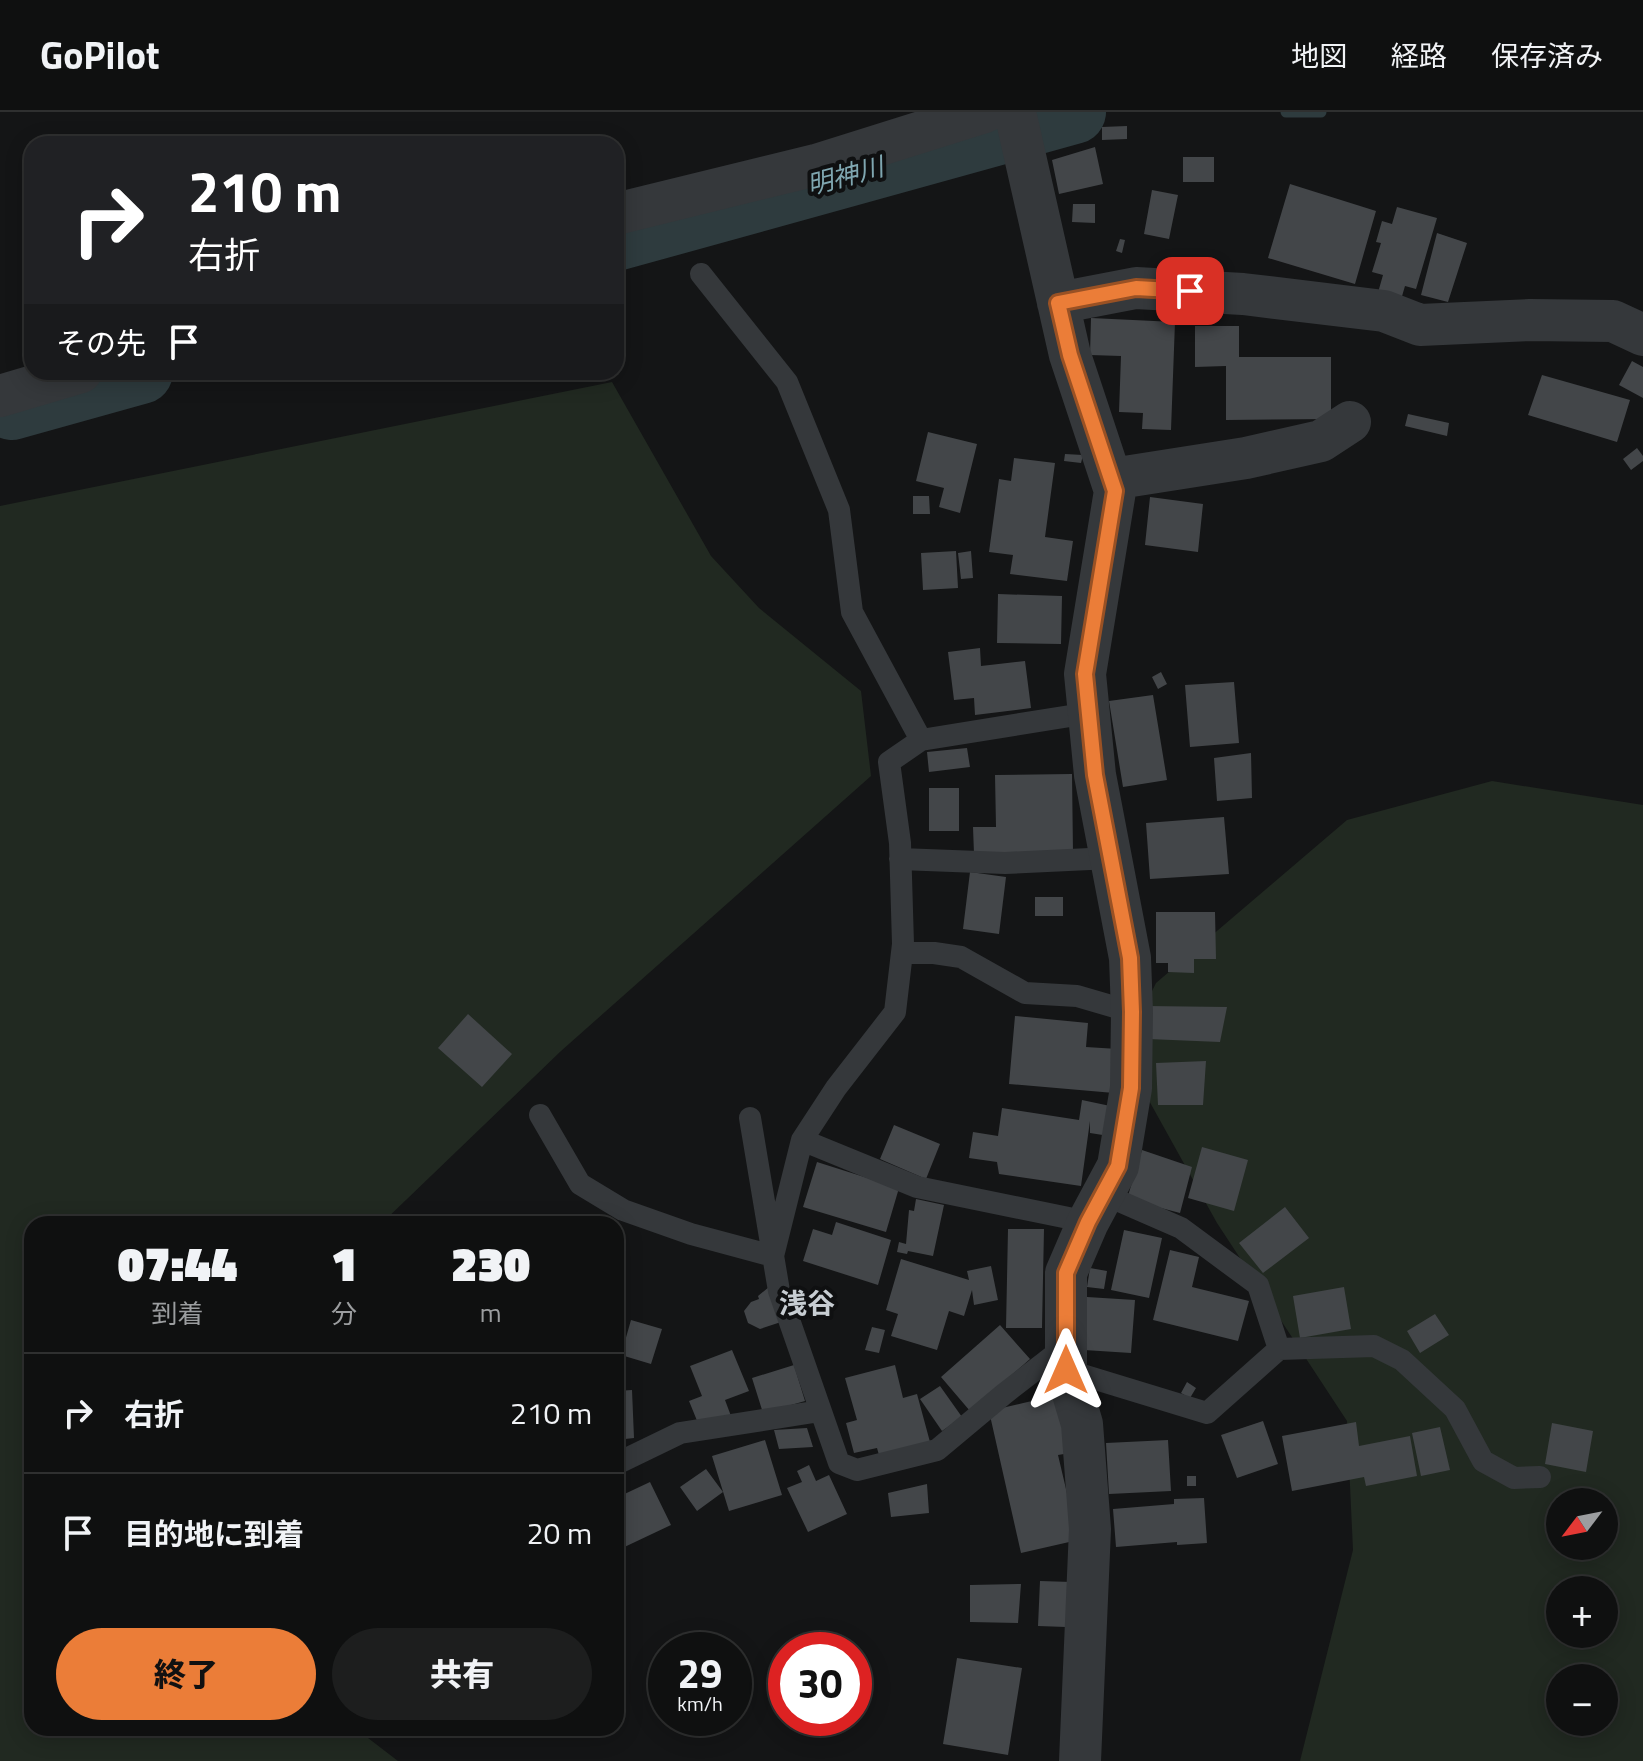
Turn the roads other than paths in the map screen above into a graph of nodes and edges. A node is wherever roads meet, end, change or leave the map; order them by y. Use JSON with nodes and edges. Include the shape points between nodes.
{"nodes":[{"id":1,"x":985,"y":112,"type":"edge"},
{"id":2,"x":1015,"y":112,"type":"edge"},
{"id":3,"x":624,"y":212,"type":"edge"},
{"id":4,"x":701,"y":274,"type":"dead end"},
{"id":5,"x":1058,"y":303,"type":"junction"},
{"id":6,"x":1643,"y":335,"type":"edge"},
{"id":7,"x":54,"y":380,"type":"edge"},
{"id":8,"x":0,"y":396,"type":"edge"},
{"id":9,"x":1350,"y":422,"type":"dead end"},
{"id":10,"x":1112,"y":479,"type":"junction"},
{"id":11,"x":1089,"y":713,"type":"junction"},
{"id":12,"x":921,"y":740,"type":"junction"},
{"id":13,"x":1111,"y":858,"type":"junction"},
{"id":14,"x":900,"y":859,"type":"junction"},
{"id":15,"x":902,"y":953,"type":"junction"},
{"id":16,"x":1132,"y":1012,"type":"junction"},
{"id":17,"x":540,"y":1115,"type":"dead end"},
{"id":18,"x":750,"y":1118,"type":"dead end"},
{"id":19,"x":802,"y":1140,"type":"junction"},
{"id":20,"x":1095,"y":1208,"type":"junction"},
{"id":21,"x":773,"y":1256,"type":"junction"},
{"id":22,"x":1279,"y":1349,"type":"junction"},
{"id":23,"x":1066,"y":1358,"type":"junction"},
{"id":24,"x":820,"y":1411,"type":"junction"},
{"id":25,"x":624,"y":1460,"type":"edge"},
{"id":26,"x":1540,"y":1477,"type":"dead end"},
{"id":27,"x":1080,"y":1761,"type":"edge"}],
"edges":[{"from":1,"to":3,"type":"street","via":[[816,165]]},
{"from":2,"to":5,"type":"street"},
{"from":4,"to":12,"type":"lane","via":[[787,382],[839,510],[852,612]]},
{"from":5,"to":6,"type":"street","via":[[1136,288],[1384,311],[1420,325],[1613,321]]},
{"from":5,"to":10,"type":"street"},
{"from":7,"to":8,"type":"street"},
{"from":9,"to":10,"type":"street","via":[[1321,441]]},
{"from":10,"to":11,"type":"street","via":[[1115,491],[1085,674]]},
{"from":11,"to":12,"type":"lane"},
{"from":11,"to":13,"type":"street"},
{"from":12,"to":14,"type":"lane","via":[[889,762]]},
{"from":13,"to":14,"type":"lane","via":[[1005,863]]},
{"from":13,"to":16,"type":"street","via":[[1130,958]]},
{"from":14,"to":15,"type":"lane"},
{"from":15,"to":16,"type":"lane","via":[[961,957],[1025,993],[1077,996]]},
{"from":15,"to":19,"type":"lane","via":[[895,1012]]},
{"from":16,"to":20,"type":"street","via":[[1126,1127],[1118,1166]]},
{"from":17,"to":21,"type":"lane","via":[[580,1184],[623,1210]]},
{"from":18,"to":21,"type":"lane"},
{"from":19,"to":20,"type":"lane","via":[[917,1187]]},
{"from":19,"to":21,"type":"lane"},
{"from":20,"to":22,"type":"lane","via":[[1181,1228],[1258,1285]]},
{"from":20,"to":23,"type":"street","via":[[1066,1273]]},
{"from":21,"to":24,"type":"lane","via":[[779,1291]]},
{"from":22,"to":23,"type":"lane","via":[[1207,1413]]},
{"from":22,"to":26,"type":"lane","via":[[1374,1346],[1402,1360],[1455,1409],[1483,1461],[1514,1478]]},
{"from":23,"to":24,"type":"lane","via":[[1004,1394],[937,1450],[857,1470],[839,1463]]},
{"from":23,"to":27,"type":"street","via":[[1082,1424],[1090,1529]]},
{"from":24,"to":25,"type":"lane","via":[[680,1433]]}]}
